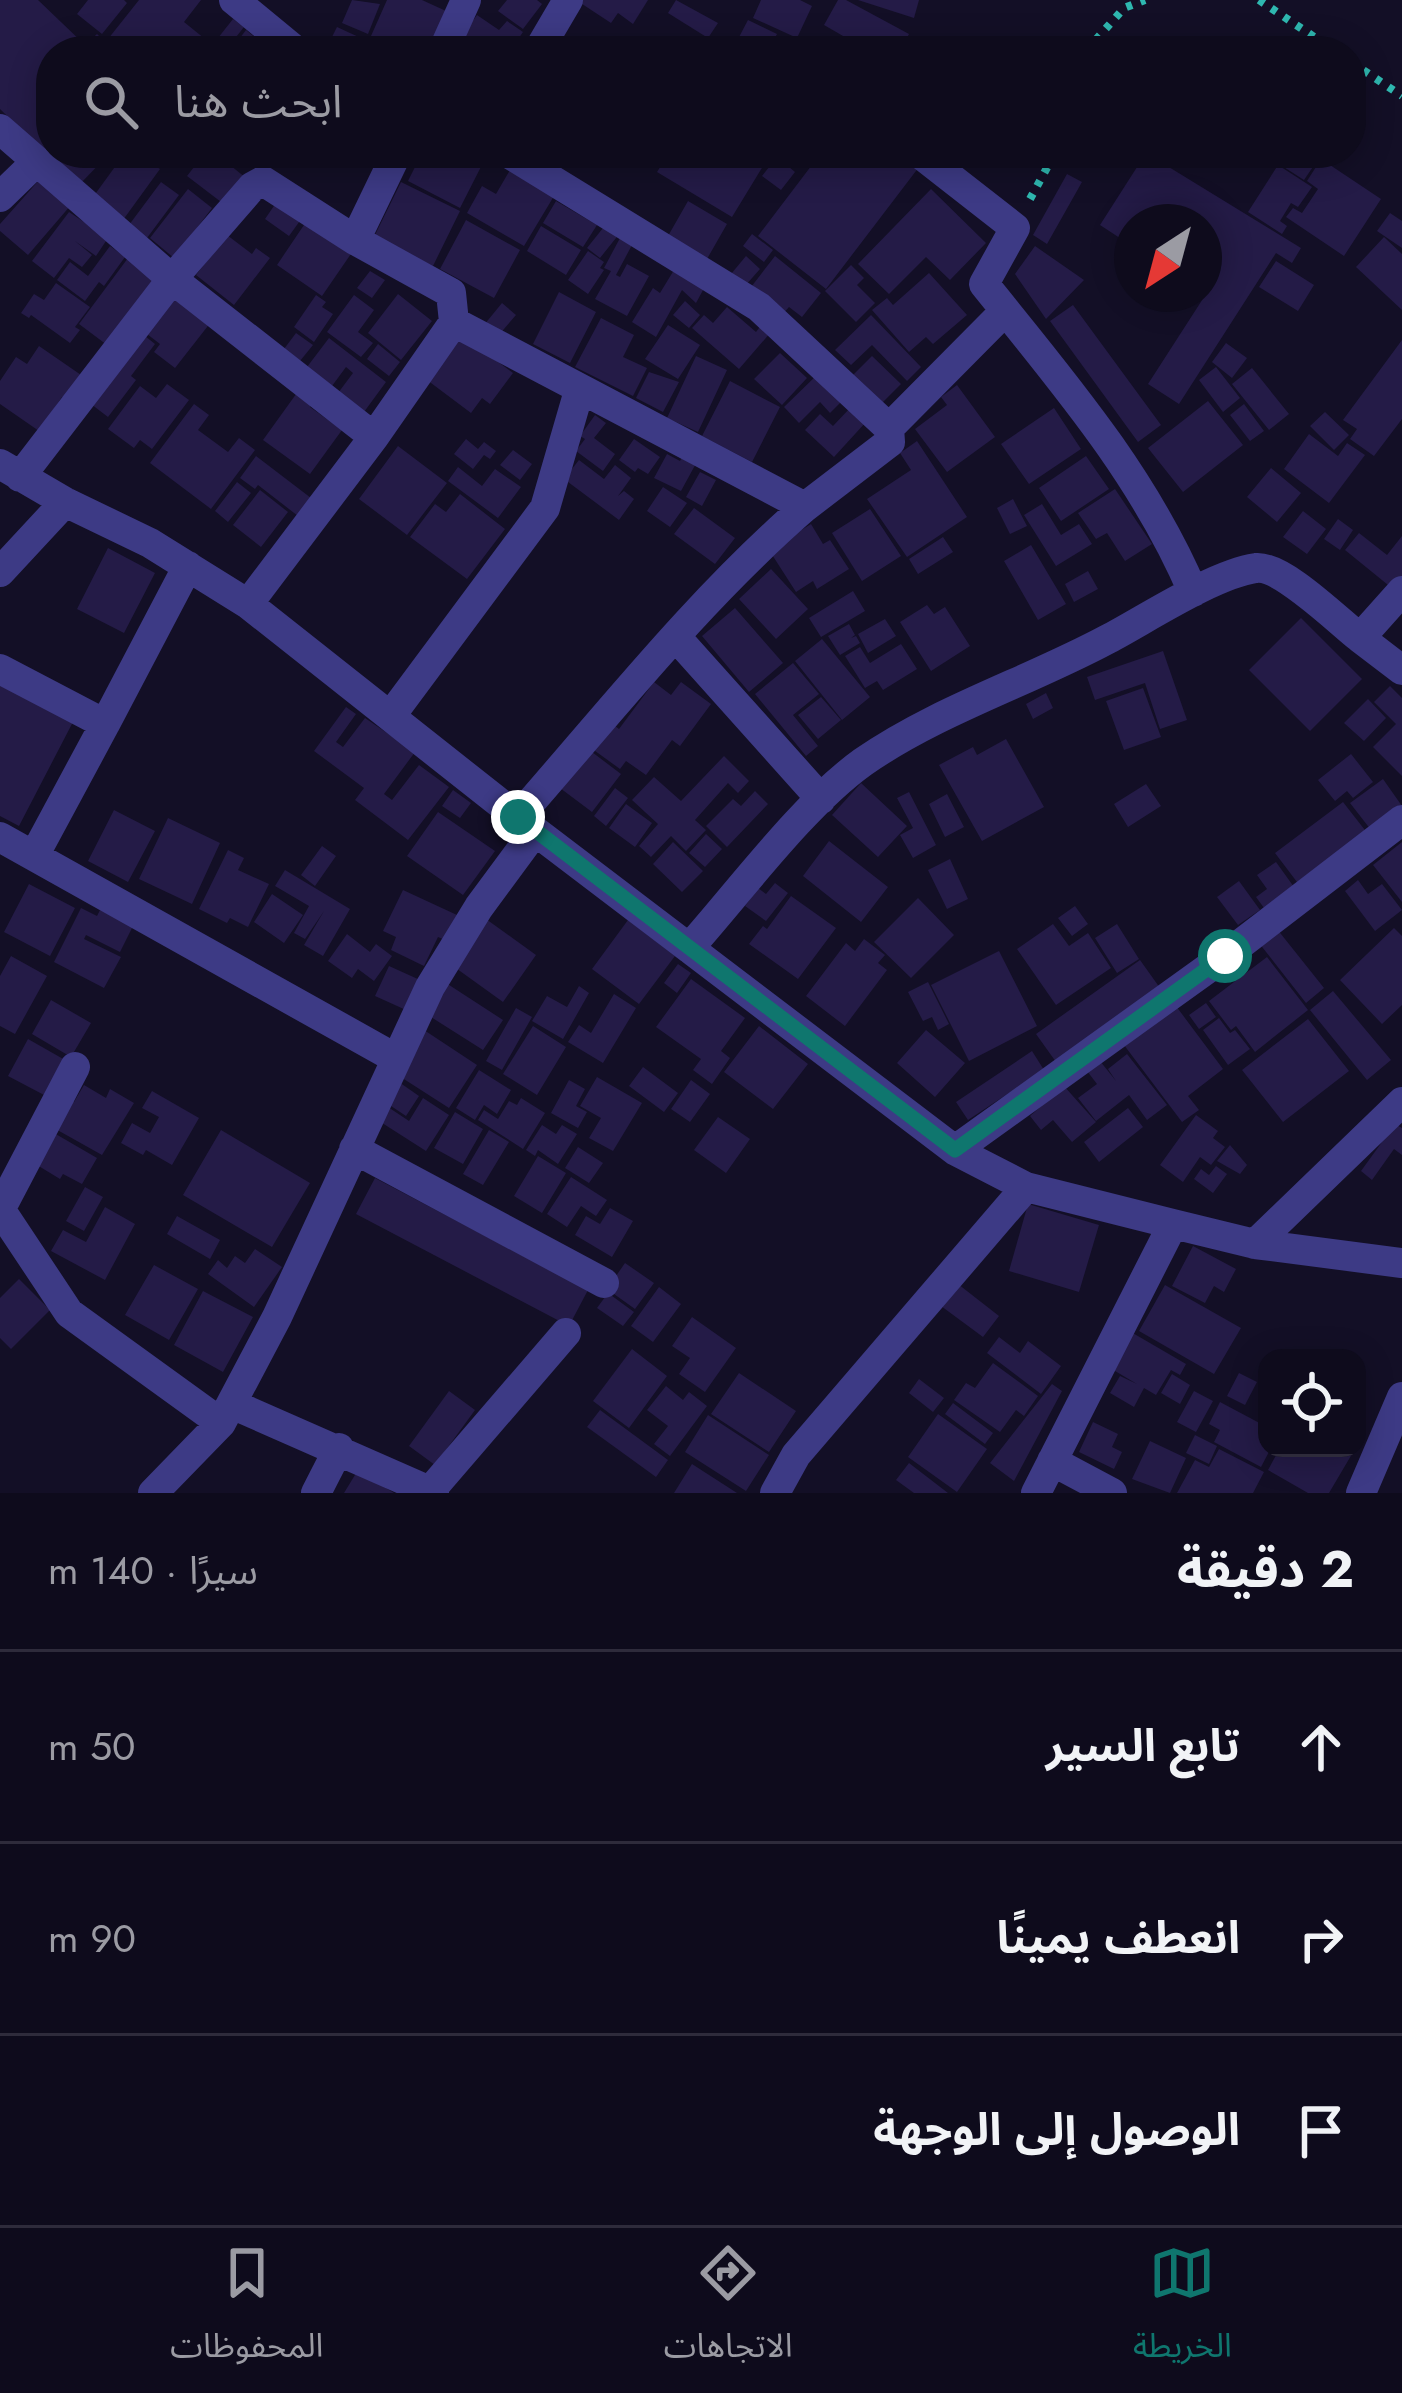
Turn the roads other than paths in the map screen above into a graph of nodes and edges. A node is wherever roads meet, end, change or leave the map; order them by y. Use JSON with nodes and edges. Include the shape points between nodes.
{"nodes":[{"id":1,"x":234,"y":0,"type":"edge"},
{"id":2,"x":466,"y":0,"type":"edge"},
{"id":3,"x":568,"y":0,"type":"edge"},
{"id":4,"x":278,"y":36,"type":"edge"},
{"id":5,"x":450,"y":36,"type":"edge"},
{"id":6,"x":547,"y":36,"type":"edge"},
{"id":7,"x":0,"y":129,"type":"edge"},
{"id":8,"x":36,"y":161,"type":"joint"},
{"id":9,"x":44,"y":168,"type":"edge"},
{"id":10,"x":390,"y":168,"type":"edge"},
{"id":11,"x":532,"y":168,"type":"edge"},
{"id":12,"x":938,"y":168,"type":"edge"},
{"id":13,"x":0,"y":197,"type":"edge"},
{"id":14,"x":355,"y":240,"type":"junction"},
{"id":15,"x":172,"y":279,"type":"junction"},
{"id":16,"x":1005,"y":310,"type":"junction"},
{"id":17,"x":454,"y":322,"type":"junction"},
{"id":18,"x":579,"y":391,"type":"junction"},
{"id":19,"x":890,"y":428,"type":"junction"},
{"id":20,"x":374,"y":437,"type":"junction"},
{"id":21,"x":10,"y":470,"type":"edge"},
{"id":22,"x":64,"y":502,"type":"junction"},
{"id":23,"x":805,"y":507,"type":"junction"},
{"id":24,"x":188,"y":566,"type":"junction"},
{"id":25,"x":0,"y":572,"type":"edge"},
{"id":26,"x":1402,"y":591,"type":"edge"},
{"id":27,"x":1192,"y":592,"type":"junction"},
{"id":28,"x":248,"y":604,"type":"junction"},
{"id":29,"x":676,"y":638,"type":"junction"},
{"id":30,"x":1360,"y":638,"type":"junction"},
{"id":31,"x":0,"y":669,"type":"edge"},
{"id":32,"x":1402,"y":670,"type":"edge"},
{"id":33,"x":392,"y":714,"type":"junction"},
{"id":34,"x":105,"y":724,"type":"junction"},
{"id":35,"x":821,"y":800,"type":"junction"},
{"id":36,"x":1402,"y":820,"type":"edge"},
{"id":37,"x":526,"y":824,"type":"junction"},
{"id":38,"x":0,"y":837,"type":"edge"},
{"id":39,"x":34,"y":856,"type":"junction"},
{"id":40,"x":688,"y":948,"type":"junction"},
{"id":41,"x":395,"y":1058,"type":"junction"},
{"id":42,"x":75,"y":1067,"type":"dead end"},
{"id":43,"x":1402,"y":1102,"type":"edge"},
{"id":44,"x":354,"y":1149,"type":"junction"},
{"id":45,"x":955,"y":1150,"type":"junction"},
{"id":46,"x":1026,"y":1187,"type":"junction"},
{"id":47,"x":0,"y":1209,"type":"edge"},
{"id":48,"x":1173,"y":1224,"type":"junction"},
{"id":49,"x":1255,"y":1244,"type":"junction"},
{"id":50,"x":1402,"y":1263,"type":"edge"},
{"id":51,"x":604,"y":1283,"type":"dead end"},
{"id":52,"x":566,"y":1333,"type":"dead end"},
{"id":53,"x":1402,"y":1397,"type":"edge"},
{"id":54,"x":227,"y":1414,"type":"junction"},
{"id":55,"x":339,"y":1448,"type":"junction"},
{"id":56,"x":1052,"y":1461,"type":"junction"},
{"id":57,"x":432,"y":1492,"type":"edge"},
{"id":58,"x":153,"y":1493,"type":"edge"},
{"id":59,"x":316,"y":1493,"type":"edge"},
{"id":60,"x":776,"y":1493,"type":"edge"},
{"id":61,"x":1036,"y":1493,"type":"edge"},
{"id":62,"x":1112,"y":1493,"type":"edge"},
{"id":63,"x":1361,"y":1493,"type":"edge"}],
"edges":[{"from":1,"to":4,"type":"street"},
{"from":2,"to":5,"type":"street"},
{"from":3,"to":6,"type":"street"},
{"from":7,"to":8,"type":"street"},
{"from":8,"to":13,"type":"street"},
{"from":9,"to":15,"type":"street"},
{"from":10,"to":14,"type":"street"},
{"from":11,"to":19,"type":"street","via":[[759,307]]},
{"from":12,"to":16,"type":"street","via":[[1015,228],[984,284]]},
{"from":14,"to":15,"type":"street","via":[[263,181]]},
{"from":14,"to":17,"type":"street","via":[[451,293]]},
{"from":15,"to":20,"type":"street"},
{"from":15,"to":21,"type":"street"},
{"from":16,"to":19,"type":"street"},
{"from":16,"to":27,"type":"street","via":[[1118,455],[1172,542]]},
{"from":17,"to":18,"type":"street"},
{"from":17,"to":20,"type":"street"},
{"from":18,"to":23,"type":"street"},
{"from":18,"to":33,"type":"street","via":[[545,508]]},
{"from":19,"to":23,"type":"street","via":[[890,442]]},
{"from":20,"to":28,"type":"street"},
{"from":21,"to":22,"type":"street"},
{"from":22,"to":24,"type":"street"},
{"from":22,"to":25,"type":"street"},
{"from":23,"to":29,"type":"street"},
{"from":24,"to":28,"type":"street"},
{"from":24,"to":34,"type":"street"},
{"from":26,"to":30,"type":"street"},
{"from":27,"to":30,"type":"street","via":[[1257,568],[1276,572]]},
{"from":27,"to":35,"type":"street","via":[[901,737]]},
{"from":28,"to":33,"type":"street"},
{"from":29,"to":35,"type":"street"},
{"from":29,"to":37,"type":"street"},
{"from":30,"to":32,"type":"street"},
{"from":31,"to":34,"type":"street"},
{"from":33,"to":37,"type":"street"},
{"from":34,"to":39,"type":"street"},
{"from":35,"to":40,"type":"street"},
{"from":36,"to":45,"type":"street"},
{"from":37,"to":40,"type":"street"},
{"from":37,"to":41,"type":"street"},
{"from":38,"to":39,"type":"street"},
{"from":39,"to":41,"type":"street"},
{"from":40,"to":45,"type":"street"},
{"from":41,"to":44,"type":"street"},
{"from":42,"to":47,"type":"street"},
{"from":43,"to":49,"type":"street"},
{"from":44,"to":51,"type":"street"},
{"from":44,"to":54,"type":"street"},
{"from":45,"to":46,"type":"street"},
{"from":46,"to":48,"type":"street"},
{"from":46,"to":60,"type":"street","via":[[796,1455]]},
{"from":47,"to":54,"type":"street","via":[[69,1313]]},
{"from":48,"to":49,"type":"street"},
{"from":48,"to":56,"type":"street"},
{"from":49,"to":50,"type":"street"},
{"from":52,"to":57,"type":"street"},
{"from":53,"to":63,"type":"street"},
{"from":54,"to":55,"type":"street"},
{"from":54,"to":58,"type":"street"},
{"from":55,"to":57,"type":"street"},
{"from":55,"to":59,"type":"street"},
{"from":56,"to":61,"type":"street"},
{"from":56,"to":62,"type":"street"}]}
